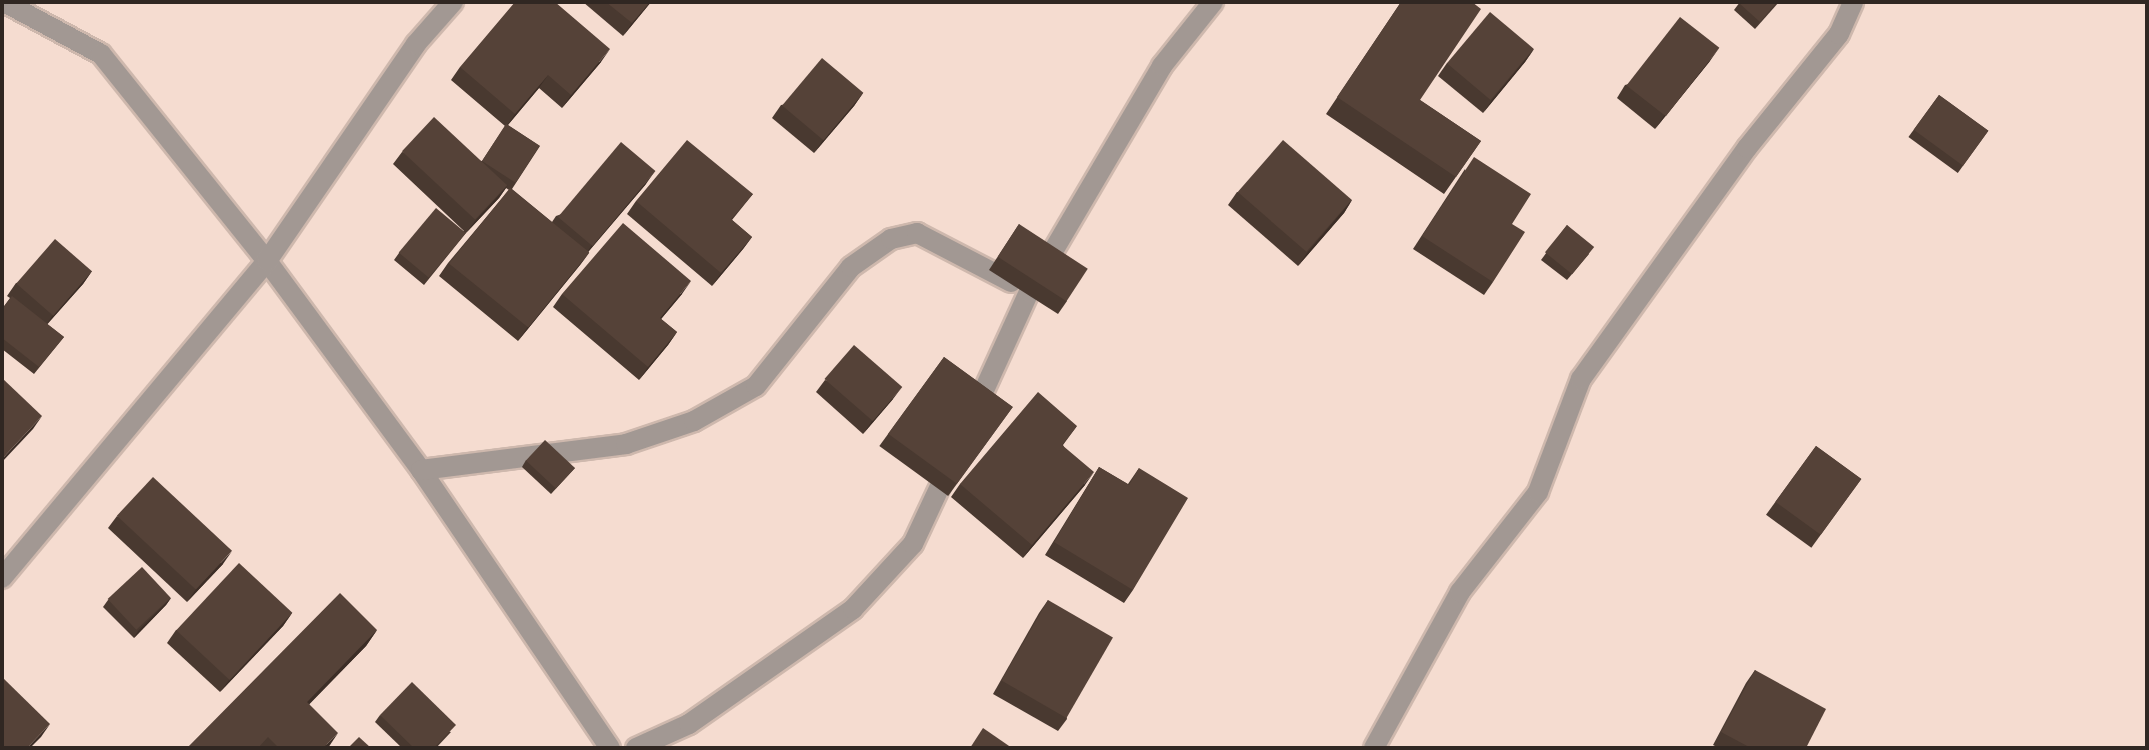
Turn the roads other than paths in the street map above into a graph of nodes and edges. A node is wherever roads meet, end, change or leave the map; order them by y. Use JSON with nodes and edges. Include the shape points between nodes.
{"nodes":[{"id":1,"x":4,"y":2,"type":"edge"},
{"id":2,"x":453,"y":2,"type":"edge"},
{"id":3,"x":1213,"y":2,"type":"edge"},
{"id":4,"x":1853,"y":2,"type":"edge"},
{"id":5,"x":267,"y":261,"type":"junction"},
{"id":6,"x":1029,"y":292,"type":"junction"},
{"id":7,"x":421,"y":470,"type":"junction"},
{"id":8,"x":2,"y":578,"type":"edge"},
{"id":9,"x":610,"y":748,"type":"edge"},
{"id":10,"x":636,"y":748,"type":"edge"},
{"id":11,"x":1374,"y":748,"type":"edge"}],
"edges":[{"from":1,"to":5,"type":"street","via":[[101,54]]},
{"from":2,"to":5,"type":"street","via":[[416,44]]},
{"from":3,"to":6,"type":"street","via":[[1162,66]]},
{"from":4,"to":11,"type":"street","via":[[1839,34],[1747,148],[1581,379],[1538,492],[1460,592]]},
{"from":5,"to":7,"type":"street"},
{"from":5,"to":8,"type":"street"},
{"from":6,"to":7,"type":"street","via":[[917,233],[891,239],[851,267],[756,386],[694,421],[626,444]]},
{"from":6,"to":10,"type":"street","via":[[913,544],[853,609],[689,724]]},
{"from":7,"to":9,"type":"street"}]}
